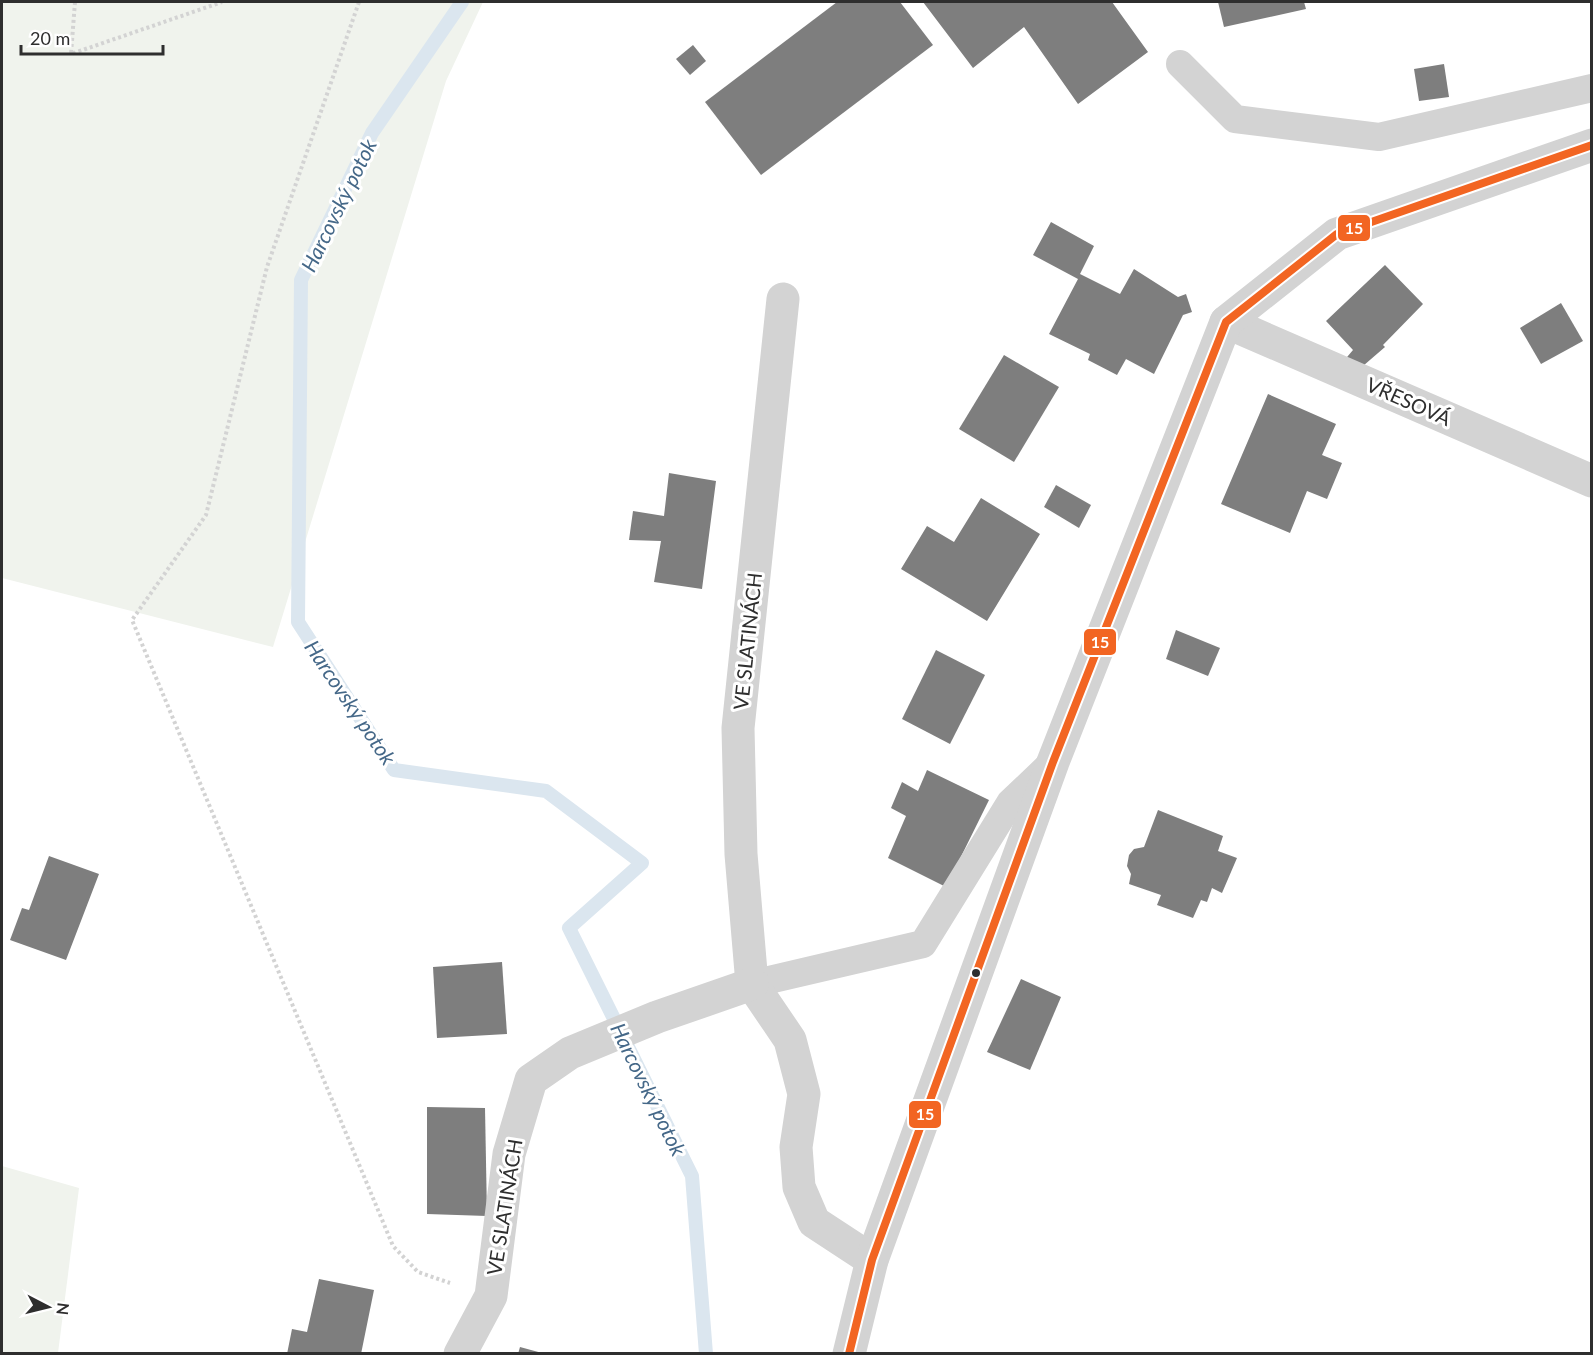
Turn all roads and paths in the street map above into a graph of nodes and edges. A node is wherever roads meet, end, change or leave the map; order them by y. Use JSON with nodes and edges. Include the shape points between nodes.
{"nodes":[{"id":1,"x":75,"y":2,"type":"edge"},
{"id":2,"x":222,"y":2,"type":"edge"},
{"id":3,"x":359,"y":2,"type":"edge"},
{"id":4,"x":1180,"y":64,"type":"dead end"},
{"id":5,"x":1592,"y":88,"type":"edge"},
{"id":6,"x":1592,"y":145,"type":"edge"},
{"id":7,"x":783,"y":299,"type":"dead end"},
{"id":8,"x":1226,"y":322,"type":"junction"},
{"id":9,"x":1592,"y":481,"type":"edge"},
{"id":10,"x":1053,"y":762,"type":"junction"},
{"id":11,"x":752,"y":984,"type":"junction"},
{"id":12,"x":872,"y":1260,"type":"junction"},
{"id":13,"x":491,"y":1296,"type":"junction"},
{"id":14,"x":460,"y":1353,"type":"edge"},
{"id":15,"x":849,"y":1353,"type":"edge"}],
"edges":[{"from":1,"to":2,"type":"path","via":[[71,54]]},
{"from":3,"to":13,"type":"path","via":[[267,267],[206,515],[132,620],[393,1246],[417,1272]]},
{"from":4,"to":5,"type":"lane","via":[[1235,119],[1379,137]]},
{"from":6,"to":8,"type":"street","via":[[1337,234]]},
{"from":7,"to":11,"type":"street","name":"VE SLATINÁCH","via":[[738,728],[741,854]]},
{"from":8,"to":9,"type":"street","name":"VŘESOVÁ"},
{"from":8,"to":10,"type":"street"},
{"from":10,"to":11,"type":"lane","name":"VE SLATINÁCH","via":[[1010,803],[923,944]]},
{"from":10,"to":12,"type":"street"},
{"from":11,"to":12,"type":"street","name":"VE SLATINÁCH","via":[[790,1040],[804,1095],[796,1147],[799,1187],[814,1222]]},
{"from":11,"to":13,"type":"street","name":"VE SLATINÁCH","via":[[570,1053],[531,1080],[508,1154]]},
{"from":12,"to":15,"type":"street"},
{"from":13,"to":14,"type":"street","name":"VE SLATINÁCH"}]}
